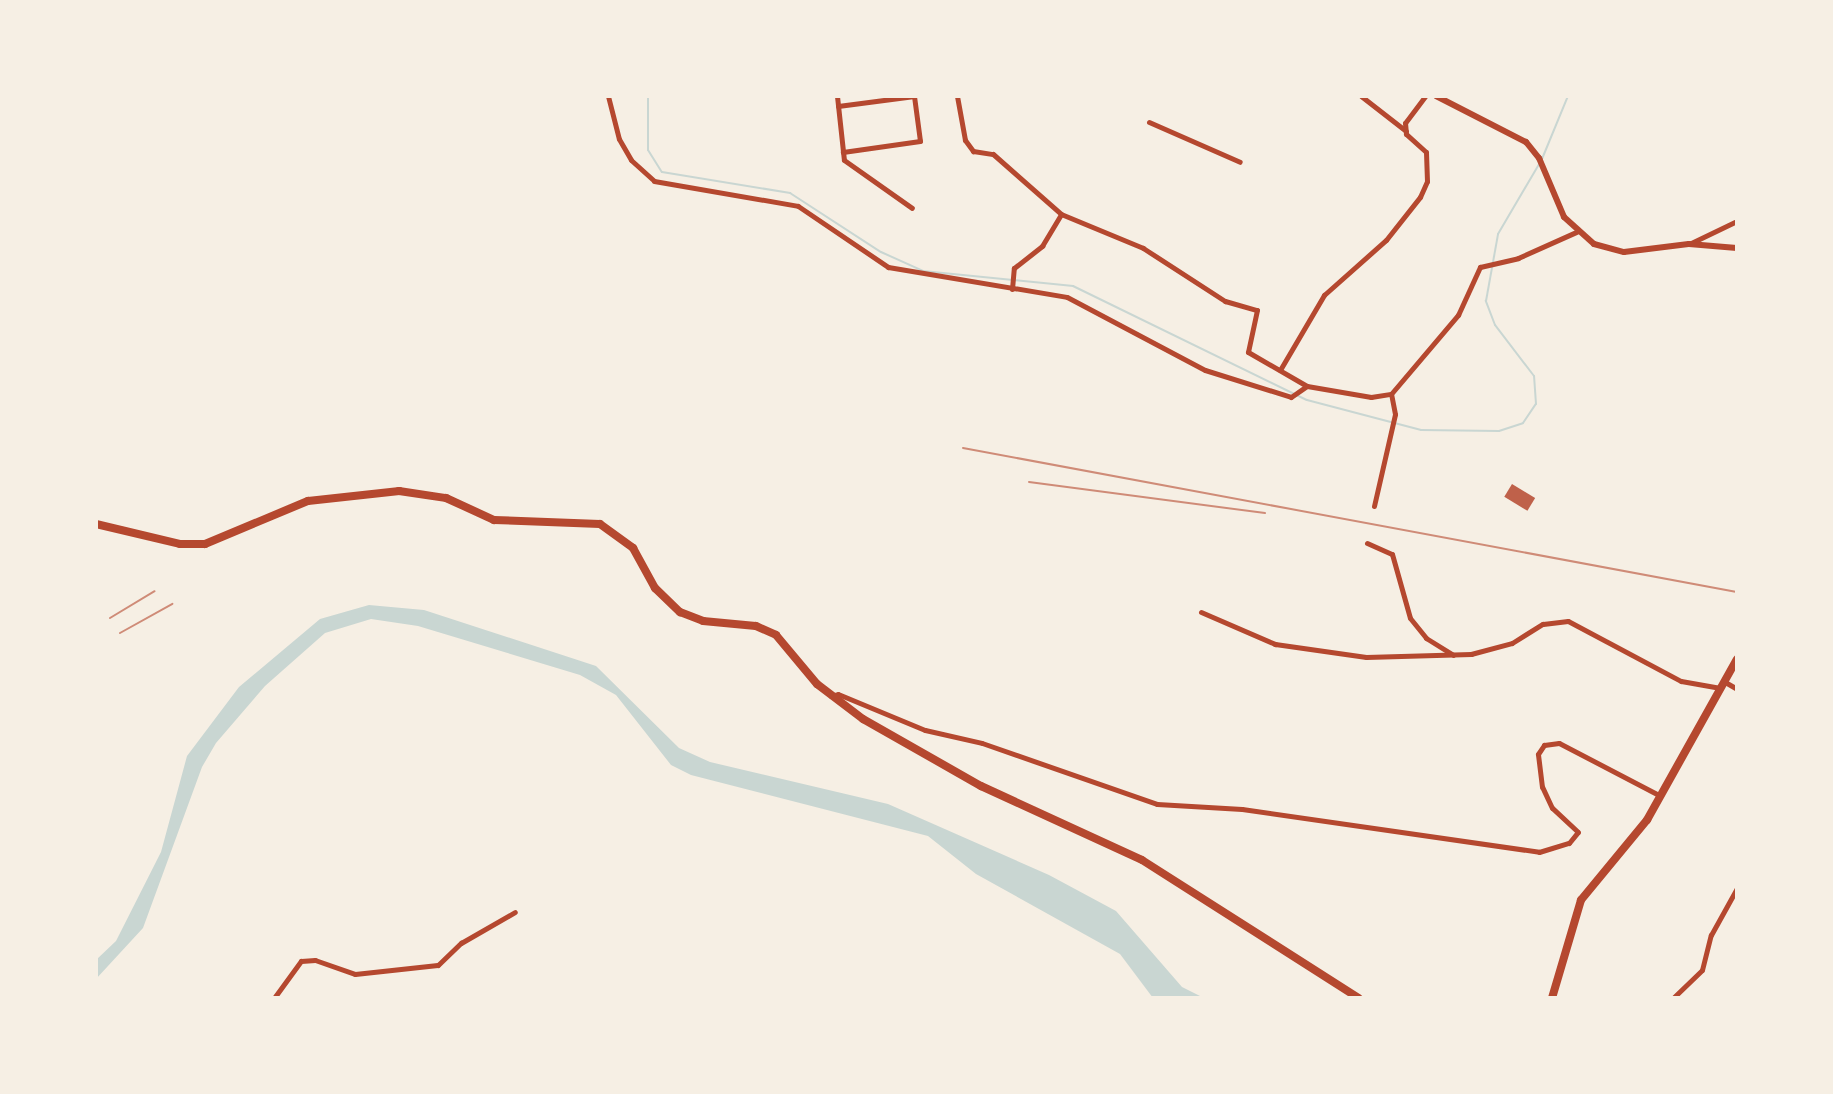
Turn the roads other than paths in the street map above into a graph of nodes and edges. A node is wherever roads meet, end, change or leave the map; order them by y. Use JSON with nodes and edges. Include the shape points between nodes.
{"nodes":[{"id":1,"x":608,"y":96,"type":"edge"},
{"id":2,"x":837,"y":96,"type":"edge"},
{"id":3,"x":957,"y":96,"type":"edge"},
{"id":4,"x":1361,"y":96,"type":"edge"},
{"id":5,"x":1425,"y":96,"type":"edge"},
{"id":6,"x":1436,"y":96,"type":"edge"},
{"id":7,"x":838,"y":106,"type":"junction"},
{"id":8,"x":1149,"y":122,"type":"dead end"},
{"id":9,"x":1406,"y":131,"type":"junction"},
{"id":10,"x":843,"y":152,"type":"junction"},
{"id":11,"x":1240,"y":162,"type":"dead end"},
{"id":12,"x":912,"y":208,"type":"dead end"},
{"id":13,"x":1061,"y":214,"type":"junction"},
{"id":14,"x":1737,"y":221,"type":"edge"},
{"id":15,"x":1576,"y":232,"type":"junction"},
{"id":16,"x":1689,"y":244,"type":"junction"},
{"id":17,"x":1737,"y":248,"type":"edge"},
{"id":18,"x":1012,"y":289,"type":"junction"},
{"id":19,"x":1280,"y":370,"type":"junction"},
{"id":20,"x":1307,"y":386,"type":"junction"},
{"id":21,"x":1391,"y":394,"type":"junction"},
{"id":22,"x":1374,"y":506,"type":"dead end"},
{"id":23,"x":96,"y":524,"type":"edge"},
{"id":24,"x":1367,"y":543,"type":"dead end"},
{"id":25,"x":1201,"y":612,"type":"dead end"},
{"id":26,"x":1453,"y":656,"type":"junction"},
{"id":27,"x":1737,"y":659,"type":"edge"},
{"id":28,"x":1722,"y":684,"type":"junction"},
{"id":29,"x":1737,"y":689,"type":"edge"},
{"id":30,"x":830,"y":696,"type":"junction"},
{"id":31,"x":1659,"y":795,"type":"junction"},
{"id":32,"x":1737,"y":888,"type":"edge"},
{"id":33,"x":515,"y":912,"type":"dead end"},
{"id":34,"x":274,"y":998,"type":"edge"},
{"id":35,"x":1359,"y":998,"type":"edge"},
{"id":36,"x":1552,"y":998,"type":"edge"},
{"id":37,"x":1673,"y":998,"type":"edge"}],
"edges":[{"from":1,"to":18,"type":"street","via":[[619,139],[631,160],[654,181],[781,201],[815,215],[888,267]]},
{"from":2,"to":7,"type":"street"},
{"from":3,"to":13,"type":"street","via":[[965,140],[973,151],[993,154]]},
{"from":4,"to":9,"type":"street"},
{"from":5,"to":9,"type":"street","via":[[1405,123]]},
{"from":6,"to":15,"type":"street","via":[[1531,147],[1556,203]]},
{"from":7,"to":10,"type":"street"},
{"from":7,"to":10,"type":"street","via":[[914,96],[920,141]]},
{"from":8,"to":11,"type":"street"},
{"from":9,"to":19,"type":"street","via":[[1426,152],[1427,181],[1420,197],[1386,240],[1324,295]]},
{"from":10,"to":12,"type":"street","via":[[844,160]]},
{"from":13,"to":18,"type":"street","via":[[1042,246],[1014,268]]},
{"from":13,"to":19,"type":"street","via":[[1143,248],[1225,301],[1257,310],[1248,352]]},
{"from":14,"to":16,"type":"street"},
{"from":15,"to":16,"type":"street","via":[[1594,244],[1624,252]]},
{"from":15,"to":21,"type":"street","via":[[1485,265],[1458,315]]},
{"from":16,"to":17,"type":"street"},
{"from":18,"to":20,"type":"street","via":[[1086,303],[1205,370],[1291,397]]},
{"from":19,"to":20,"type":"street"},
{"from":20,"to":21,"type":"street","via":[[1371,397]]},
{"from":21,"to":22,"type":"street","via":[[1395,414]]},
{"from":23,"to":30,"type":"highway","via":[[180,544],[205,544],[308,501],[399,491],[446,498],[494,520],[586,521],[611,530],[633,548],[670,606],[703,621],[756,626],[776,635]]},
{"from":24,"to":26,"type":"street","via":[[1392,554],[1410,618],[1426,638]]},
{"from":25,"to":26,"type":"street","via":[[1275,644],[1324,654]]},
{"from":26,"to":28,"type":"street","via":[[1501,647],[1537,626],[1568,621],[1681,681]]},
{"from":27,"to":28,"type":"highway"},
{"from":28,"to":29,"type":"street"},
{"from":28,"to":31,"type":"highway"},
{"from":30,"to":31,"type":"street","via":[[838,694],[925,730],[982,743],[1157,804],[1242,809],[1539,852],[1569,843],[1578,832],[1552,808],[1542,787],[1538,754],[1544,745],[1559,743]]},
{"from":30,"to":35,"type":"highway","via":[[959,775],[1142,860]]},
{"from":31,"to":36,"type":"highway","via":[[1647,820],[1581,900]]},
{"from":32,"to":37,"type":"street","via":[[1711,935],[1702,970]]},
{"from":33,"to":34,"type":"street","via":[[461,943],[438,965],[355,974],[315,960],[301,961]]}]}
